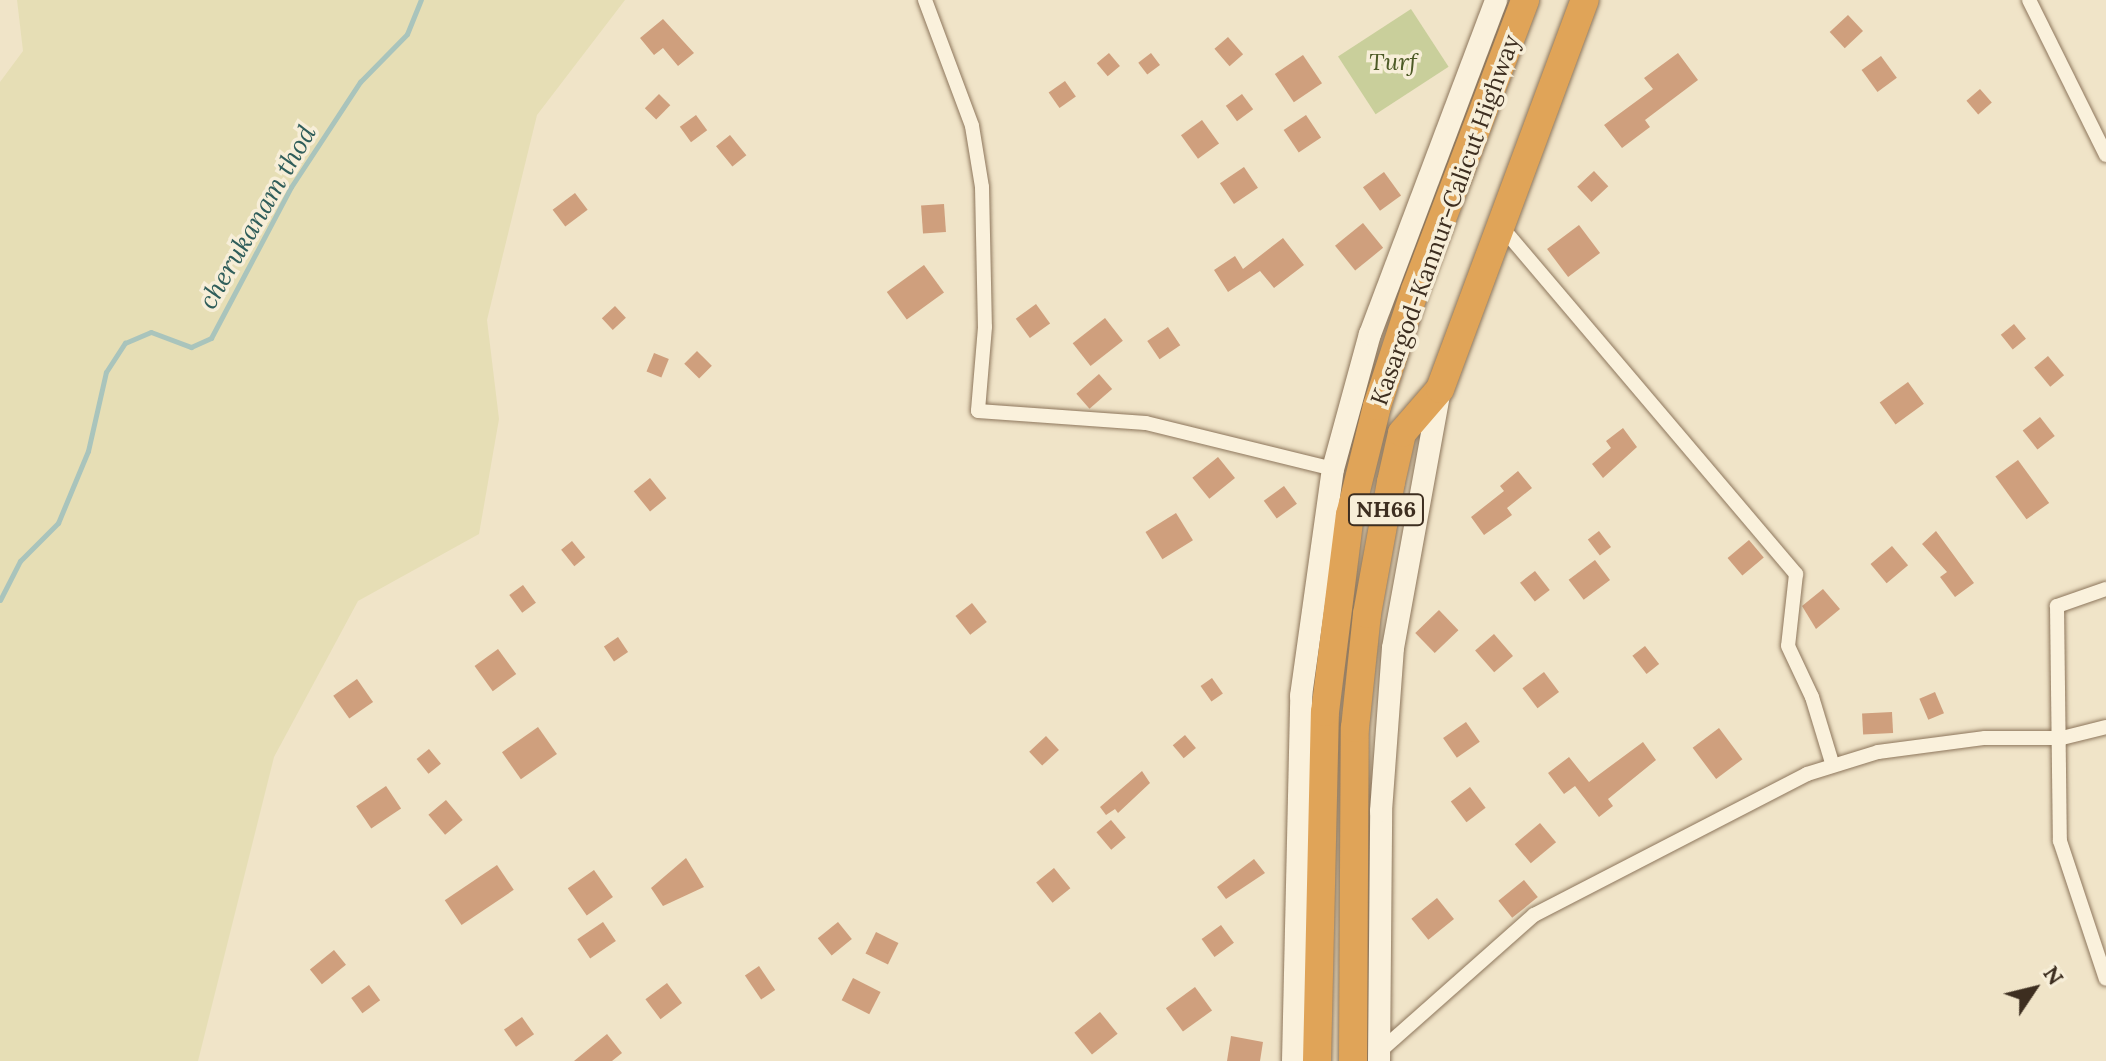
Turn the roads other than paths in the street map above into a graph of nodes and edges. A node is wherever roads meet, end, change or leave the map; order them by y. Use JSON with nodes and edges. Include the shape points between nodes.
{"nodes":[{"id":1,"x":925,"y":0,"type":"edge"},
{"id":2,"x":1496,"y":0,"type":"edge"},
{"id":3,"x":1525,"y":0,"type":"edge"},
{"id":4,"x":1585,"y":0,"type":"edge"},
{"id":5,"x":2029,"y":0,"type":"edge"},
{"id":6,"x":2106,"y":155,"type":"edge"},
{"id":7,"x":1499,"y":223,"type":"junction"},
{"id":8,"x":1440,"y":389,"type":"junction"},
{"id":9,"x":1333,"y":469,"type":"junction"},
{"id":10,"x":2106,"y":589,"type":"edge"},
{"id":11,"x":2106,"y":727,"type":"edge"},
{"id":12,"x":2062,"y":738,"type":"junction"},
{"id":13,"x":1832,"y":763,"type":"junction"},
{"id":14,"x":2106,"y":979,"type":"edge"},
{"id":15,"x":1379,"y":1056,"type":"edge"},
{"id":16,"x":1293,"y":1061,"type":"edge"},
{"id":17,"x":1317,"y":1061,"type":"edge"},
{"id":18,"x":1353,"y":1061,"type":"edge"}],
"edges":[{"from":1,"to":9,"type":"street","via":[[972,126],[982,187],[986,298],[978,411],[1146,423]]},
{"from":2,"to":9,"type":"street","via":[[1370,334]]},
{"from":3,"to":17,"type":"highway","name":"Kasargod-Kannur-Calicut Highway","number":"NH66","via":[[1415,290],[1377,406],[1350,515],[1325,712]]},
{"from":4,"to":7,"type":"highway","name":"Kasargod-Kannur-Calicut Highway","number":"NH66"},
{"from":5,"to":6,"type":"street"},
{"from":7,"to":8,"type":"highway","name":"Kasargod-Kannur-Calicut Highway","number":"NH66"},
{"from":7,"to":13,"type":"street","via":[[1796,574],[1788,646],[1812,697]]},
{"from":8,"to":15,"type":"street","via":[[1393,648],[1381,811]]},
{"from":8,"to":18,"type":"highway","name":"Kasargod-Kannur-Calicut Highway","number":"NH66","via":[[1402,433],[1367,614],[1355,728]]},
{"from":9,"to":16,"type":"street","via":[[1301,696]]},
{"from":10,"to":12,"type":"street","via":[[2057,606]]},
{"from":11,"to":12,"type":"street"},
{"from":12,"to":13,"type":"street","via":[[1985,738]]},
{"from":12,"to":14,"type":"street","via":[[2060,841]]},
{"from":13,"to":15,"type":"street","via":[[1584,885],[1534,915]]}]}
